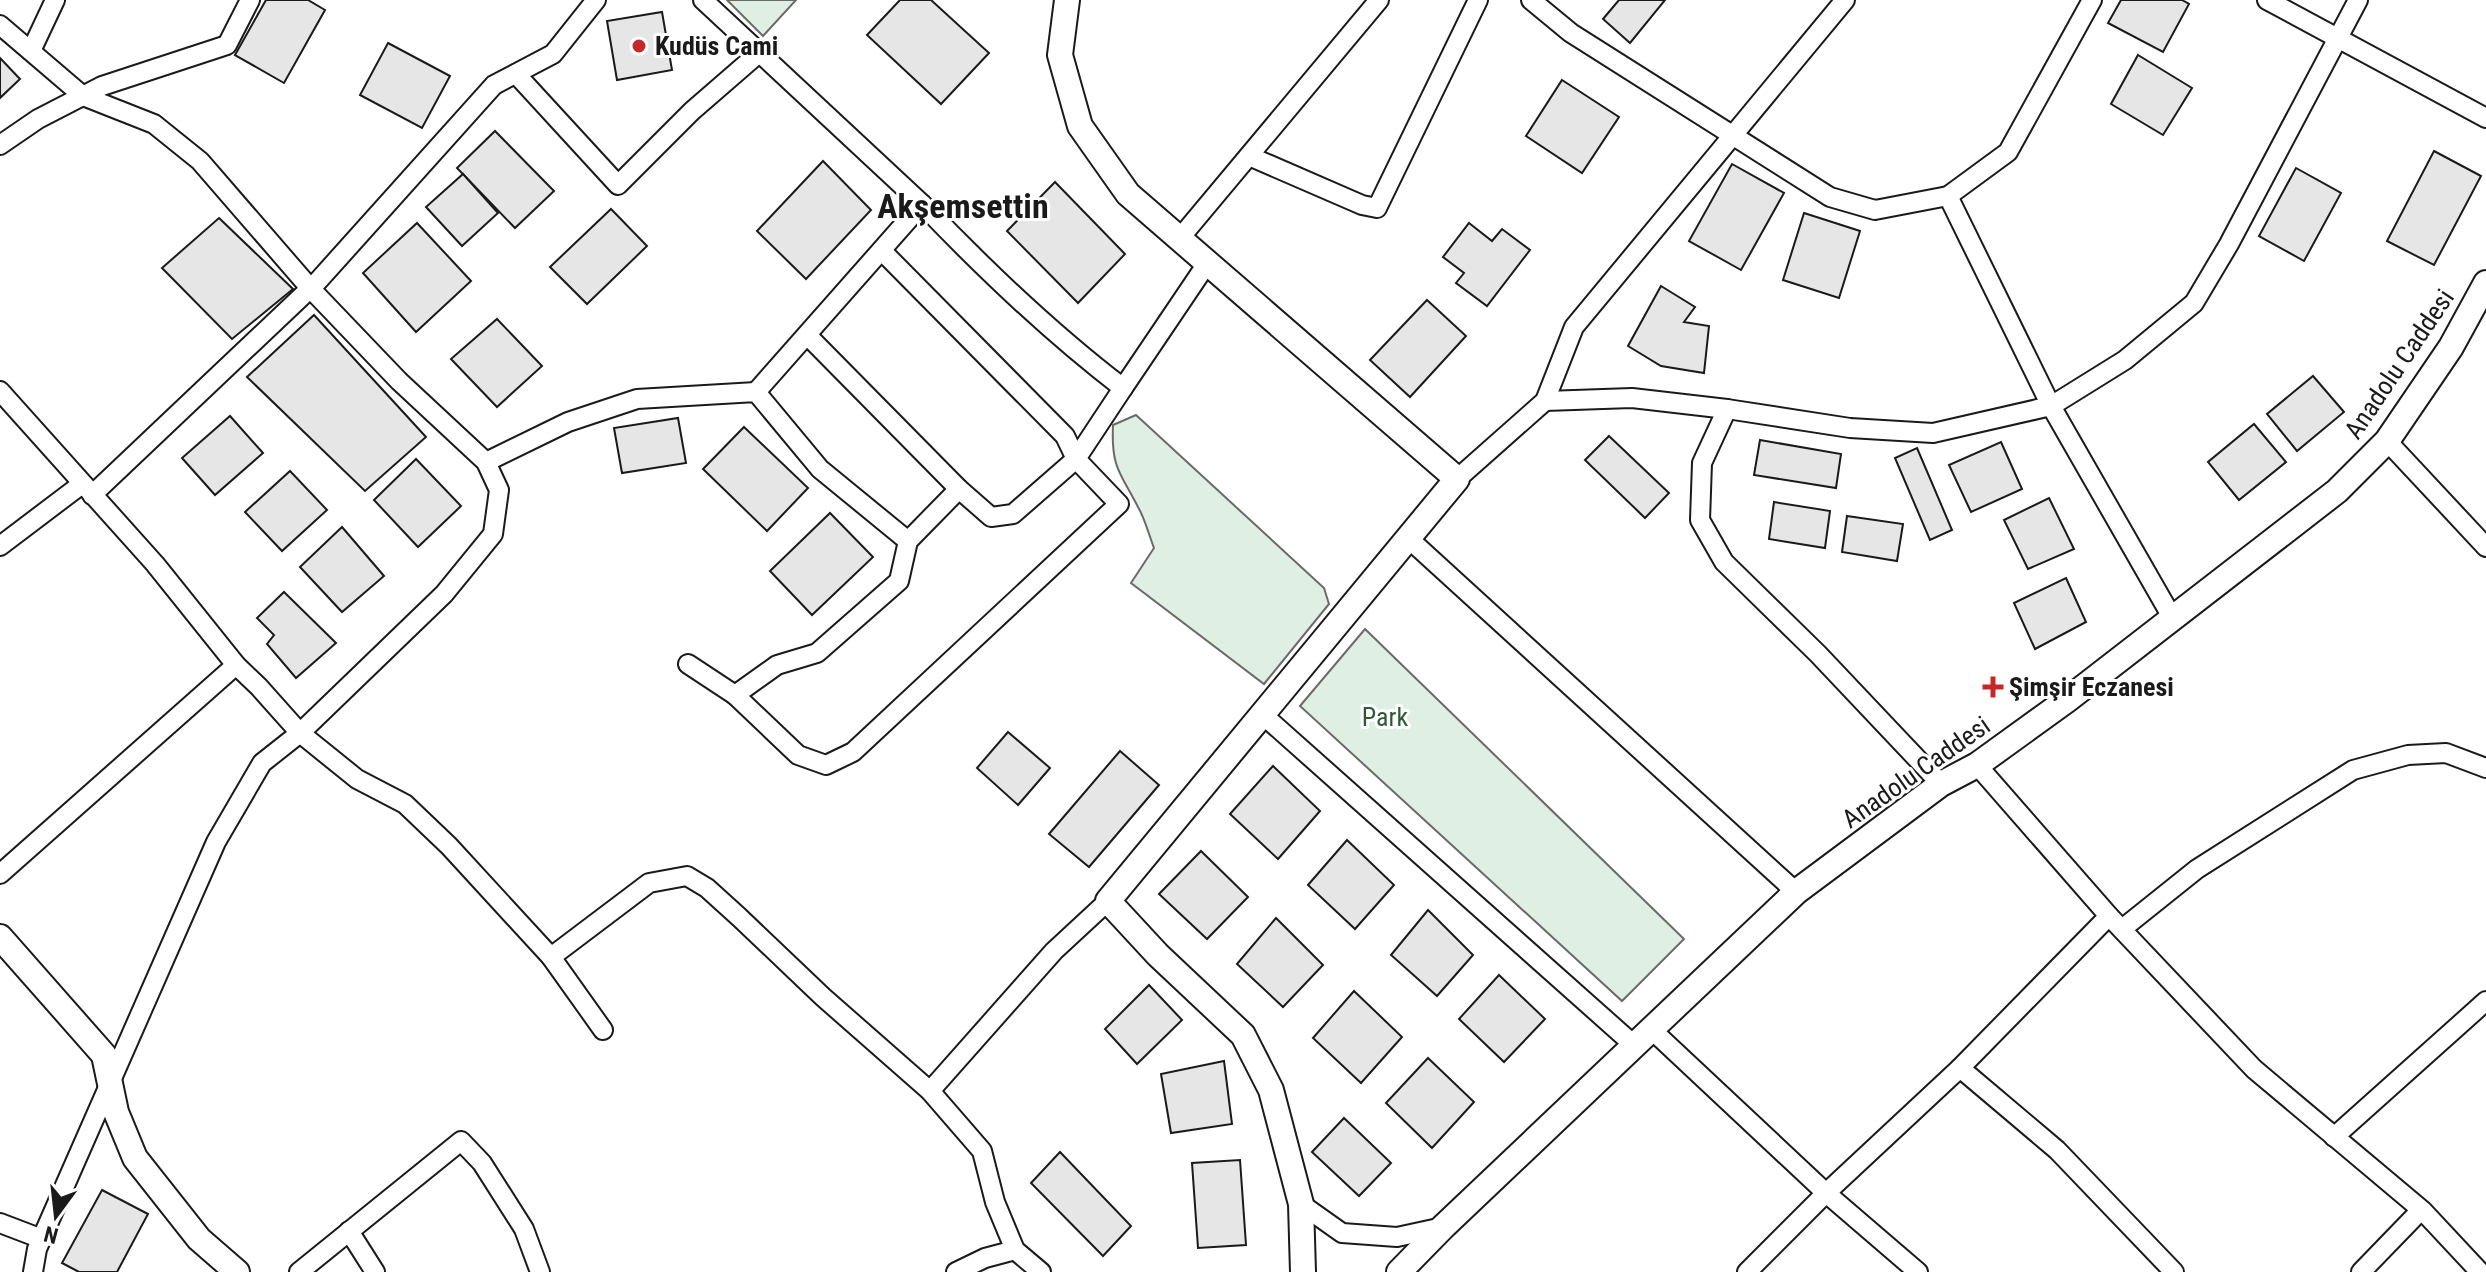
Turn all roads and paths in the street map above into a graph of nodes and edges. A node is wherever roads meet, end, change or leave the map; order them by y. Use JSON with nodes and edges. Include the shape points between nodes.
{"nodes":[{"id":1,"x":55,"y":0,"type":"edge"},
{"id":2,"x":250,"y":0,"type":"edge"},
{"id":3,"x":596,"y":0,"type":"edge"},
{"id":4,"x":703,"y":0,"type":"edge"},
{"id":5,"x":1067,"y":0,"type":"edge"},
{"id":6,"x":1379,"y":0,"type":"edge"},
{"id":7,"x":1478,"y":0,"type":"edge"},
{"id":8,"x":1531,"y":0,"type":"edge"},
{"id":9,"x":1845,"y":0,"type":"edge"},
{"id":10,"x":2092,"y":0,"type":"edge"},
{"id":11,"x":2267,"y":0,"type":"edge"},
{"id":12,"x":2358,"y":0,"type":"edge"},
{"id":13,"x":0,"y":25,"type":"edge"},
{"id":14,"x":2337,"y":38,"type":"junction"},
{"id":15,"x":31,"y":51,"type":"junction"},
{"id":16,"x":760,"y":52,"type":"junction"},
{"id":17,"x":516,"y":74,"type":"junction"},
{"id":18,"x":83,"y":96,"type":"junction"},
{"id":19,"x":2486,"y":118,"type":"edge"},
{"id":20,"x":1733,"y":133,"type":"junction"},
{"id":21,"x":0,"y":145,"type":"edge"},
{"id":22,"x":1249,"y":156,"type":"junction"},
{"id":23,"x":1948,"y":196,"type":"junction"},
{"id":24,"x":922,"y":204,"type":"junction"},
{"id":25,"x":1180,"y":238,"type":"junction"},
{"id":26,"x":882,"y":251,"type":"junction"},
{"id":27,"x":1208,"y":262,"type":"junction"},
{"id":28,"x":2486,"y":283,"type":"edge"},
{"id":29,"x":310,"y":288,"type":"junction"},
{"id":30,"x":807,"y":335,"type":"junction"},
{"id":31,"x":1123,"y":388,"type":"junction"},
{"id":32,"x":0,"y":391,"type":"edge"},
{"id":33,"x":756,"y":392,"type":"junction"},
{"id":34,"x":1545,"y":401,"type":"junction"},
{"id":35,"x":2051,"y":406,"type":"junction"},
{"id":36,"x":1727,"y":409,"type":"junction"},
{"id":37,"x":2387,"y":441,"type":"junction"},
{"id":38,"x":1076,"y":459,"type":"junction"},
{"id":39,"x":486,"y":462,"type":"junction"},
{"id":40,"x":1457,"y":479,"type":"junction"},
{"id":41,"x":959,"y":489,"type":"junction"},
{"id":42,"x":87,"y":490,"type":"junction"},
{"id":43,"x":1408,"y":538,"type":"junction"},
{"id":44,"x":908,"y":541,"type":"junction"},
{"id":45,"x":0,"y":546,"type":"edge"},
{"id":46,"x":2486,"y":547,"type":"edge"},
{"id":47,"x":2173,"y":619,"type":"junction"},
{"id":48,"x":688,"y":664,"type":"dead end"},
{"id":49,"x":236,"y":665,"type":"junction"},
{"id":50,"x":735,"y":695,"type":"junction"},
{"id":51,"x":1262,"y":714,"type":"junction"},
{"id":52,"x":300,"y":733,"type":"junction"},
{"id":53,"x":1977,"y":765,"type":"junction"},
{"id":54,"x":2486,"y":768,"type":"edge"},
{"id":55,"x":1941,"y":784,"type":"junction"},
{"id":56,"x":0,"y":874,"type":"edge"},
{"id":57,"x":1796,"y":892,"type":"junction"},
{"id":58,"x":1108,"y":901,"type":"junction"},
{"id":59,"x":2115,"y":922,"type":"junction"},
{"id":60,"x":0,"y":937,"type":"edge"},
{"id":61,"x":551,"y":957,"type":"junction"},
{"id":62,"x":2486,"y":1001,"type":"edge"},
{"id":63,"x":603,"y":1030,"type":"dead end"},
{"id":64,"x":1644,"y":1038,"type":"junction"},
{"id":65,"x":1960,"y":1068,"type":"junction"},
{"id":66,"x":110,"y":1083,"type":"junction"},
{"id":67,"x":930,"y":1091,"type":"junction"},
{"id":68,"x":2334,"y":1137,"type":"junction"},
{"id":69,"x":1826,"y":1193,"type":"junction"},
{"id":70,"x":1301,"y":1204,"type":"junction"},
{"id":71,"x":2421,"y":1210,"type":"junction"},
{"id":72,"x":0,"y":1223,"type":"edge"},
{"id":73,"x":1443,"y":1227,"type":"junction"},
{"id":74,"x":349,"y":1231,"type":"junction"},
{"id":75,"x":42,"y":1239,"type":"junction"},
{"id":76,"x":1015,"y":1250,"type":"junction"},
{"id":77,"x":33,"y":1272,"type":"edge"},
{"id":78,"x":237,"y":1272,"type":"edge"},
{"id":79,"x":299,"y":1272,"type":"edge"},
{"id":80,"x":375,"y":1272,"type":"edge"},
{"id":81,"x":540,"y":1272,"type":"edge"},
{"id":82,"x":956,"y":1272,"type":"edge"},
{"id":83,"x":1041,"y":1272,"type":"edge"},
{"id":84,"x":1303,"y":1272,"type":"edge"},
{"id":85,"x":1399,"y":1272,"type":"edge"},
{"id":86,"x":1747,"y":1272,"type":"edge"},
{"id":87,"x":1918,"y":1272,"type":"edge"},
{"id":88,"x":2174,"y":1272,"type":"edge"},
{"id":89,"x":2361,"y":1272,"type":"edge"},
{"id":90,"x":2480,"y":1272,"type":"edge"}],
"edges":[{"from":1,"to":15,"type":"street"},
{"from":2,"to":18,"type":"street","via":[[227,45]]},
{"from":3,"to":17,"type":"street","via":[[553,54]]},
{"from":4,"to":16,"type":"street"},
{"from":5,"to":25,"type":"street","via":[[1060,55],[1080,126],[1128,194]]},
{"from":6,"to":22,"type":"street"},
{"from":7,"to":22,"type":"street","via":[[1377,208]]},
{"from":8,"to":20,"type":"street","via":[[1571,33]]},
{"from":9,"to":20,"type":"street"},
{"from":10,"to":23,"type":"street","via":[[2008,152]]},
{"from":11,"to":14,"type":"street"},
{"from":12,"to":14,"type":"street"},
{"from":13,"to":15,"type":"street"},
{"from":14,"to":19,"type":"street"},
{"from":14,"to":35,"type":"street","via":[[2194,303],[2125,360]]},
{"from":15,"to":18,"type":"street"},
{"from":16,"to":17,"type":"street","via":[[618,185]]},
{"from":16,"to":24,"type":"street"},
{"from":17,"to":29,"type":"street","via":[[494,85]]},
{"from":18,"to":21,"type":"street"},
{"from":18,"to":29,"type":"street","via":[[154,124],[200,161]]},
{"from":20,"to":23,"type":"street","via":[[1830,197],[1875,210]]},
{"from":20,"to":34,"type":"street","via":[[1574,327]]},
{"from":22,"to":25,"type":"street"},
{"from":23,"to":35,"type":"street"},
{"from":24,"to":26,"type":"street"},
{"from":24,"to":31,"type":"street","via":[[981,266]]},
{"from":25,"to":27,"type":"street"},
{"from":26,"to":30,"type":"street"},
{"from":26,"to":38,"type":"street","via":[[1065,436]]},
{"from":27,"to":31,"type":"street"},
{"from":27,"to":40,"type":"street"},
{"from":28,"to":37,"type":"street","name":"Anadolu Caddesi","via":[[2451,347]]},
{"from":29,"to":39,"type":"street"},
{"from":29,"to":42,"type":"street"},
{"from":30,"to":33,"type":"street"},
{"from":30,"to":41,"type":"street"},
{"from":31,"to":38,"type":"street"},
{"from":32,"to":42,"type":"street"},
{"from":33,"to":39,"type":"street","via":[[637,399],[568,422]]},
{"from":33,"to":44,"type":"street","via":[[820,469]]},
{"from":34,"to":36,"type":"street","via":[[1632,398]]},
{"from":34,"to":40,"type":"street"},
{"from":35,"to":36,"type":"street","via":[[1933,433],[1850,428]]},
{"from":35,"to":47,"type":"street"},
{"from":36,"to":55,"type":"street","via":[[1702,463],[1700,520],[1724,562]]},
{"from":37,"to":46,"type":"street"},
{"from":37,"to":47,"type":"street","name":"Anadolu Caddesi","via":[[2337,491]]},
{"from":38,"to":41,"type":"street","via":[[1013,514],[991,517]]},
{"from":38,"to":50,"type":"street","via":[[1119,504],[853,752],[826,765],[798,755]]},
{"from":39,"to":52,"type":"street","via":[[499,490],[493,534],[444,594]]},
{"from":40,"to":43,"type":"street"},
{"from":41,"to":44,"type":"street"},
{"from":42,"to":45,"type":"street"},
{"from":42,"to":49,"type":"street"},
{"from":43,"to":51,"type":"street"},
{"from":43,"to":57,"type":"street"},
{"from":44,"to":50,"type":"street","via":[[899,581],[817,653],[777,665]]},
{"from":47,"to":53,"type":"street","name":"Anadolu Caddesi"},
{"from":48,"to":50,"type":"street"},
{"from":49,"to":52,"type":"street"},
{"from":49,"to":56,"type":"street"},
{"from":51,"to":58,"type":"street"},
{"from":51,"to":64,"type":"street"},
{"from":52,"to":61,"type":"street","via":[[357,779],[405,804]]},
{"from":52,"to":66,"type":"street","via":[[262,763],[216,842]]},
{"from":53,"to":55,"type":"street","name":"Anadolu Caddesi"},
{"from":53,"to":59,"type":"street"},
{"from":54,"to":59,"type":"street","via":[[2446,753],[2408,755],[2353,770]]},
{"from":55,"to":57,"type":"street","name":"Anadolu Caddesi"},
{"from":57,"to":64,"type":"street","name":"Anadolu Caddesi"},
{"from":58,"to":67,"type":"street","via":[[1054,951]]},
{"from":58,"to":70,"type":"street","via":[[1243,1035],[1271,1090]]},
{"from":59,"to":65,"type":"street"},
{"from":59,"to":68,"type":"street","via":[[2254,1069]]},
{"from":60,"to":66,"type":"street","via":[[104,1055]]},
{"from":61,"to":63,"type":"street"},
{"from":61,"to":67,"type":"street","via":[[649,883],[687,876],[707,888]]},
{"from":62,"to":68,"type":"street"},
{"from":64,"to":69,"type":"street"},
{"from":64,"to":73,"type":"street","name":"Anadolu Caddesi"},
{"from":65,"to":69,"type":"street"},
{"from":65,"to":88,"type":"street","via":[[2057,1150]]},
{"from":66,"to":75,"type":"street"},
{"from":66,"to":78,"type":"street","via":[[135,1158],[199,1239]]},
{"from":67,"to":76,"type":"street","via":[[982,1151]]},
{"from":68,"to":71,"type":"street"},
{"from":69,"to":86,"type":"street"},
{"from":69,"to":87,"type":"street"},
{"from":70,"to":73,"type":"street","via":[[1342,1233],[1397,1237]]},
{"from":70,"to":84,"type":"street"},
{"from":71,"to":89,"type":"street"},
{"from":71,"to":90,"type":"street"},
{"from":72,"to":75,"type":"street"},
{"from":73,"to":85,"type":"street","name":"Anadolu Caddesi"},
{"from":74,"to":79,"type":"street"},
{"from":74,"to":80,"type":"street"},
{"from":74,"to":81,"type":"street","via":[[461,1141],[482,1163],[524,1229]]},
{"from":75,"to":77,"type":"street"},
{"from":76,"to":82,"type":"street"},
{"from":76,"to":83,"type":"street"}]}
